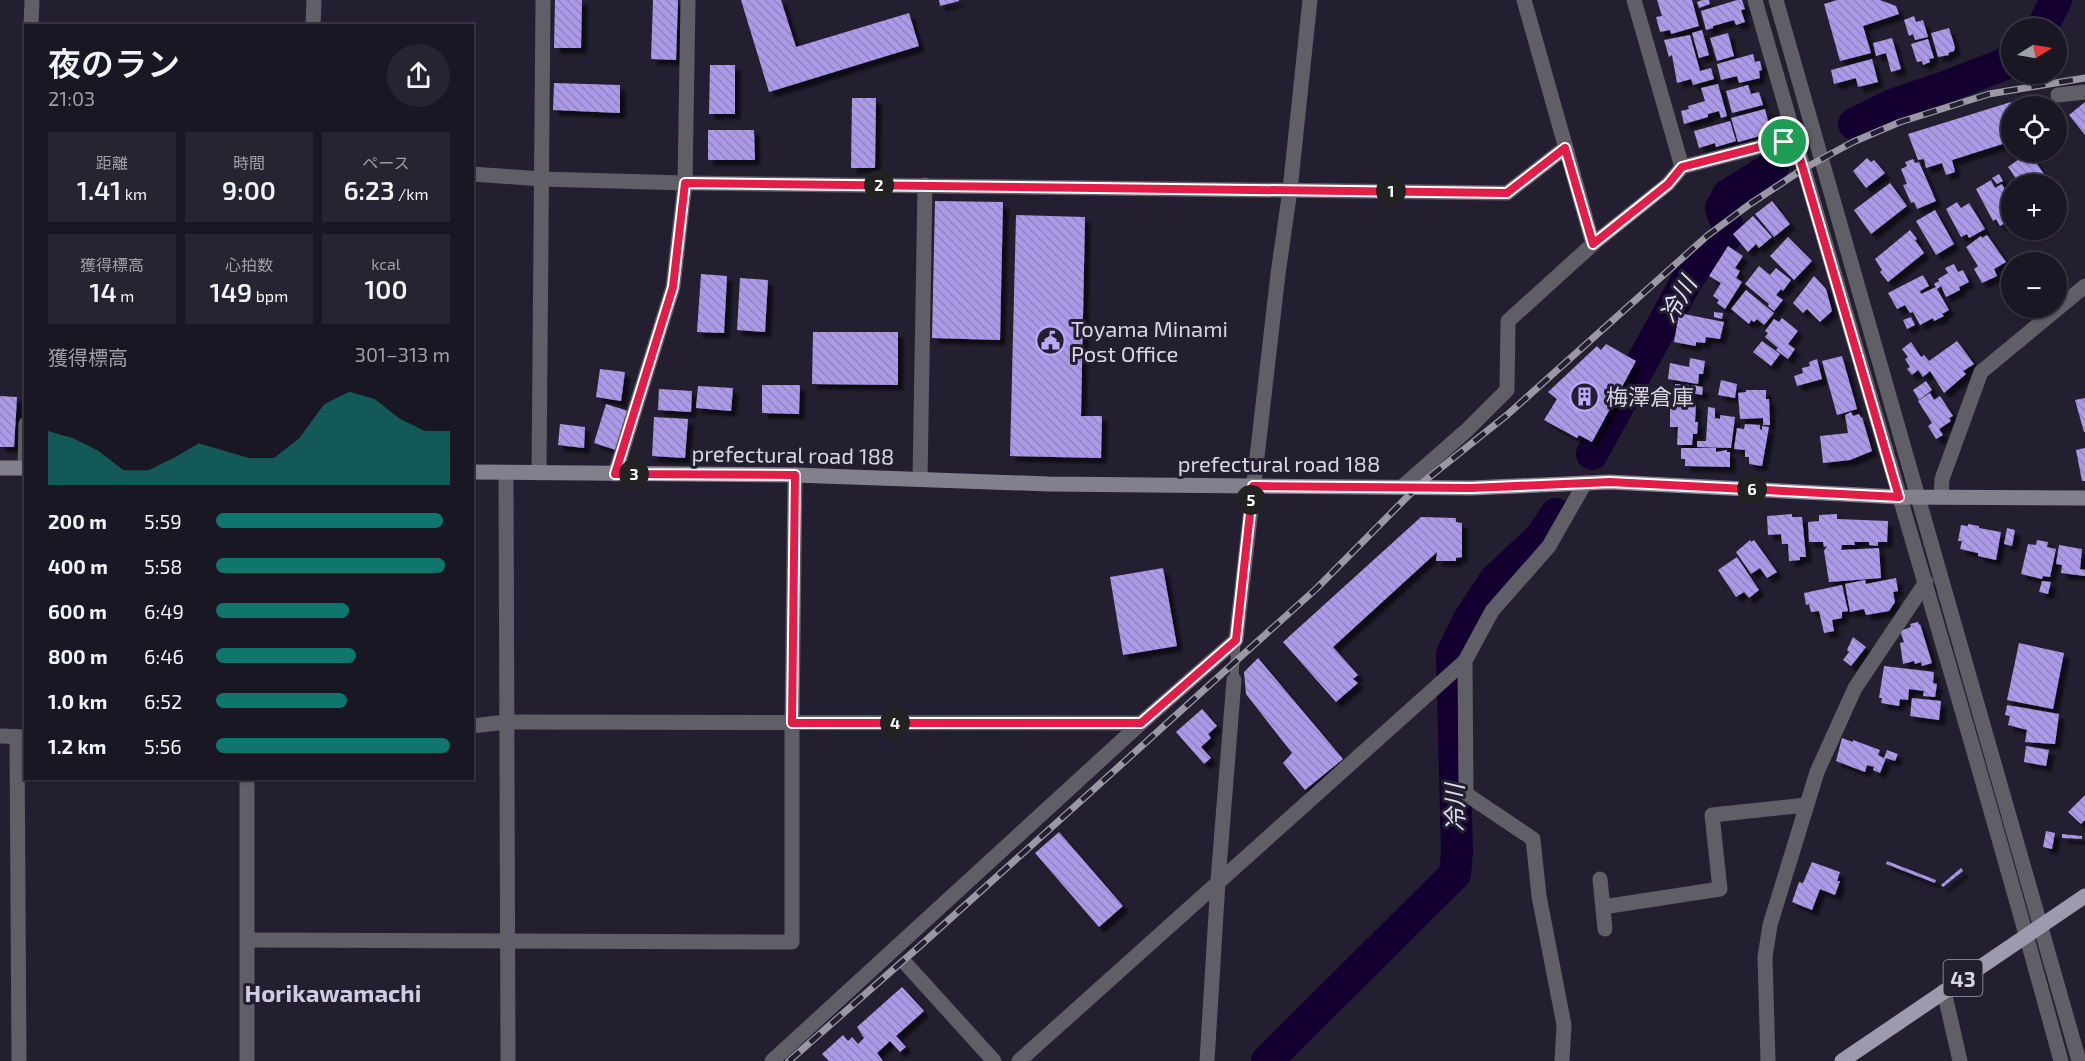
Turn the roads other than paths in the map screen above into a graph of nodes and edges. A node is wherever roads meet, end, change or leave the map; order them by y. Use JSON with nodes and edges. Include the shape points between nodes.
{"nodes":[{"id":1,"x":32,"y":0,"type":"edge"},
{"id":2,"x":314,"y":0,"type":"edge"},
{"id":3,"x":543,"y":0,"type":"edge"},
{"id":4,"x":688,"y":0,"type":"edge"},
{"id":5,"x":1310,"y":0,"type":"edge"},
{"id":6,"x":1524,"y":0,"type":"edge"},
{"id":7,"x":1634,"y":0,"type":"edge"},
{"id":8,"x":1755,"y":0,"type":"edge"},
{"id":9,"x":1776,"y":0,"type":"edge"},
{"id":10,"x":31,"y":24,"type":"edge"},
{"id":11,"x":314,"y":24,"type":"edge"},
{"id":12,"x":2085,"y":92,"type":"edge"},
{"id":13,"x":2058,"y":95,"type":"dead end"},
{"id":14,"x":1794,"y":138,"type":"junction"},
{"id":15,"x":1565,"y":148,"type":"junction"},
{"id":16,"x":1682,"y":167,"type":"junction"},
{"id":17,"x":474,"y":174,"type":"edge"},
{"id":18,"x":542,"y":179,"type":"junction"},
{"id":19,"x":685,"y":183,"type":"junction"},
{"id":20,"x":925,"y":185,"type":"junction"},
{"id":21,"x":1290,"y":190,"type":"junction"},
{"id":22,"x":1593,"y":244,"type":"junction"},
{"id":23,"x":2085,"y":286,"type":"edge"},
{"id":24,"x":0,"y":468,"type":"edge"},
{"id":25,"x":24,"y":468,"type":"edge"},
{"id":26,"x":474,"y":472,"type":"edge"},
{"id":27,"x":506,"y":473,"type":"junction"},
{"id":28,"x":539,"y":473,"type":"junction"},
{"id":29,"x":615,"y":474,"type":"junction"},
{"id":30,"x":795,"y":475,"type":"junction"},
{"id":31,"x":920,"y":479,"type":"junction"},
{"id":32,"x":1585,"y":483,"type":"junction"},
{"id":33,"x":1253,"y":486,"type":"junction"},
{"id":34,"x":1402,"y":487,"type":"junction"},
{"id":35,"x":1899,"y":497,"type":"junction"},
{"id":36,"x":1919,"y":497,"type":"junction"},
{"id":37,"x":1941,"y":497,"type":"junction"},
{"id":38,"x":2085,"y":498,"type":"edge"},
{"id":39,"x":1926,"y":582,"type":"junction"},
{"id":40,"x":1236,"y":640,"type":"junction"},
{"id":41,"x":1465,"y":661,"type":"junction"},
{"id":42,"x":1234,"y":680,"type":"joint"},
{"id":43,"x":506,"y":722,"type":"junction"},
{"id":44,"x":792,"y":723,"type":"junction"},
{"id":45,"x":1141,"y":723,"type":"junction"},
{"id":46,"x":474,"y":726,"type":"edge"},
{"id":47,"x":0,"y":736,"type":"edge"},
{"id":48,"x":21,"y":737,"type":"edge"},
{"id":49,"x":247,"y":780,"type":"edge"},
{"id":50,"x":1806,"y":805,"type":"junction"},
{"id":51,"x":1600,"y":879,"type":"dead end"},
{"id":52,"x":1218,"y":881,"type":"junction"},
{"id":53,"x":2085,"y":896,"type":"edge"},
{"id":54,"x":1603,"y":907,"type":"junction"},
{"id":55,"x":2041,"y":925,"type":"junction"},
{"id":56,"x":1605,"y":930,"type":"dead end"},
{"id":57,"x":2025,"y":936,"type":"junction"},
{"id":58,"x":248,"y":940,"type":"junction"},
{"id":59,"x":506,"y":942,"type":"junction"},
{"id":60,"x":907,"y":965,"type":"dead end"},
{"id":61,"x":1944,"y":991,"type":"junction"},
{"id":62,"x":19,"y":1061,"type":"edge"},
{"id":63,"x":247,"y":1061,"type":"edge"},
{"id":64,"x":508,"y":1061,"type":"edge"},
{"id":65,"x":772,"y":1061,"type":"edge"},
{"id":66,"x":994,"y":1061,"type":"edge"},
{"id":67,"x":1019,"y":1061,"type":"edge"},
{"id":68,"x":1207,"y":1061,"type":"edge"},
{"id":69,"x":1562,"y":1061,"type":"edge"},
{"id":70,"x":1768,"y":1061,"type":"edge"},
{"id":71,"x":1842,"y":1061,"type":"edge"},
{"id":72,"x":1960,"y":1061,"type":"edge"},
{"id":73,"x":2061,"y":1061,"type":"edge"},
{"id":74,"x":2079,"y":1061,"type":"edge"}],
"edges":[{"from":1,"to":10,"type":"street"},
{"from":2,"to":11,"type":"street"},
{"from":3,"to":18,"type":"street"},
{"from":4,"to":19,"type":"street"},
{"from":5,"to":21,"type":"street"},
{"from":6,"to":15,"type":"street"},
{"from":7,"to":16,"type":"street"},
{"from":8,"to":14,"type":"street"},
{"from":9,"to":36,"type":"street"},
{"from":12,"to":13,"type":"street"},
{"from":14,"to":16,"type":"street"},
{"from":14,"to":35,"type":"street"},
{"from":15,"to":21,"type":"street","via":[[1507,193]]},
{"from":15,"to":22,"type":"street"},
{"from":16,"to":22,"type":"street","via":[[1668,184]]},
{"from":17,"to":18,"type":"street"},
{"from":18,"to":19,"type":"street"},
{"from":18,"to":28,"type":"street"},
{"from":19,"to":20,"type":"street"},
{"from":19,"to":29,"type":"street","via":[[673,287]]},
{"from":20,"to":21,"type":"street"},
{"from":20,"to":31,"type":"street"},
{"from":21,"to":33,"type":"street"},
{"from":22,"to":34,"type":"street","via":[[1508,321],[1507,390]]},
{"from":23,"to":37,"type":"street","via":[[1981,372],[1942,479]]},
{"from":24,"to":25,"type":"main road"},
{"from":26,"to":27,"type":"main road","name":"prefectural road 188"},
{"from":27,"to":28,"type":"main road","name":"prefectural road 188"},
{"from":27,"to":43,"type":"street"},
{"from":28,"to":29,"type":"main road","name":"prefectural road 188"},
{"from":29,"to":30,"type":"main road","name":"prefectural road 188"},
{"from":30,"to":31,"type":"main road","name":"prefectural road 188"},
{"from":30,"to":44,"type":"street"},
{"from":31,"to":33,"type":"main road","name":"prefectural road 188"},
{"from":32,"to":34,"type":"main road","name":"prefectural road 188"},
{"from":32,"to":35,"type":"main road","name":"prefectural road 188"},
{"from":32,"to":41,"type":"street","via":[[1549,546],[1492,611]]},
{"from":33,"to":34,"type":"main road","name":"prefectural road 188"},
{"from":33,"to":40,"type":"street"},
{"from":35,"to":36,"type":"main road","name":"prefectural road 188"},
{"from":35,"to":39,"type":"street"},
{"from":36,"to":37,"type":"main road","name":"prefectural road 188"},
{"from":36,"to":55,"type":"street"},
{"from":37,"to":38,"type":"main road","name":"prefectural road 188"},
{"from":39,"to":50,"type":"street","via":[[1855,688],[1816,772]]},
{"from":39,"to":57,"type":"street"},
{"from":40,"to":42,"type":"lane"},
{"from":40,"to":45,"type":"street"},
{"from":41,"to":52,"type":"street"},
{"from":41,"to":69,"type":"street","via":[[1466,794],[1533,839],[1539,896],[1564,1025]]},
{"from":42,"to":52,"type":"street"},
{"from":43,"to":44,"type":"street"},
{"from":43,"to":46,"type":"street"},
{"from":43,"to":59,"type":"street"},
{"from":44,"to":45,"type":"street"},
{"from":44,"to":59,"type":"street","via":[[792,942]]},
{"from":45,"to":65,"type":"street"},
{"from":47,"to":48,"type":"street"},
{"from":48,"to":62,"type":"street"},
{"from":49,"to":58,"type":"street"},
{"from":50,"to":54,"type":"street","via":[[1713,815],[1720,889]]},
{"from":50,"to":70,"type":"street","via":[[1770,925],[1765,957]]},
{"from":51,"to":54,"type":"street"},
{"from":52,"to":67,"type":"street"},
{"from":52,"to":68,"type":"street"},
{"from":53,"to":55,"type":"main road","number":"43"},
{"from":54,"to":56,"type":"street"},
{"from":55,"to":57,"type":"main road","number":"43"},
{"from":55,"to":74,"type":"street"},
{"from":57,"to":61,"type":"main road","number":"43"},
{"from":57,"to":73,"type":"street"},
{"from":58,"to":59,"type":"street"},
{"from":58,"to":63,"type":"street"},
{"from":59,"to":64,"type":"street"},
{"from":60,"to":66,"type":"street"},
{"from":61,"to":71,"type":"main road","number":"43"},
{"from":61,"to":72,"type":"street"}]}
